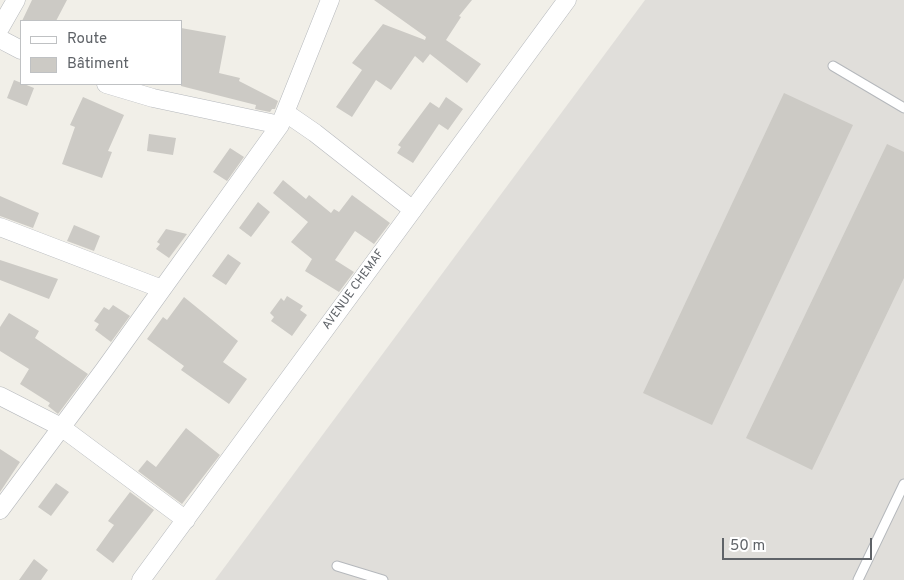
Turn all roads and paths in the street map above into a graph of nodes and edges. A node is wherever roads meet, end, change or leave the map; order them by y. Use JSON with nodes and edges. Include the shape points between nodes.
{"nodes":[{"id":1,"x":16,"y":0,"type":"edge"},
{"id":2,"x":330,"y":0,"type":"edge"},
{"id":3,"x":567,"y":0,"type":"edge"},
{"id":4,"x":0,"y":28,"type":"edge"},
{"id":5,"x":0,"y":39,"type":"edge"},
{"id":6,"x":20,"y":49,"type":"edge"},
{"id":7,"x":833,"y":66,"type":"dead end"},
{"id":8,"x":109,"y":85,"type":"edge"},
{"id":9,"x":904,"y":108,"type":"edge"},
{"id":10,"x":283,"y":119,"type":"junction"},
{"id":11,"x":413,"y":210,"type":"junction"},
{"id":12,"x":0,"y":227,"type":"edge"},
{"id":13,"x":162,"y":289,"type":"junction"},
{"id":14,"x":0,"y":396,"type":"edge"},
{"id":15,"x":61,"y":428,"type":"junction"},
{"id":16,"x":904,"y":484,"type":"edge"},
{"id":17,"x":0,"y":510,"type":"edge"},
{"id":18,"x":186,"y":520,"type":"junction"},
{"id":19,"x":337,"y":566,"type":"dead end"},
{"id":20,"x":141,"y":580,"type":"edge"},
{"id":21,"x":383,"y":580,"type":"edge"},
{"id":22,"x":858,"y":580,"type":"edge"}],
"edges":[{"from":1,"to":4,"type":"street"},
{"from":2,"to":10,"type":"street"},
{"from":3,"to":11,"type":"street","name":"AVENUE CHEMAF"},
{"from":5,"to":6,"type":"street"},
{"from":7,"to":9,"type":"lane"},
{"from":8,"to":10,"type":"street","via":[[153,98]]},
{"from":10,"to":11,"type":"street","via":[[315,133]]},
{"from":10,"to":13,"type":"street"},
{"from":11,"to":18,"type":"street","name":"AVENUE CHEMAF"},
{"from":12,"to":13,"type":"street"},
{"from":13,"to":15,"type":"street"},
{"from":14,"to":15,"type":"street"},
{"from":15,"to":17,"type":"street"},
{"from":15,"to":18,"type":"street"},
{"from":16,"to":22,"type":"lane"},
{"from":18,"to":20,"type":"street","name":"AVENUE CHEMAF"},
{"from":19,"to":21,"type":"lane"}]}
